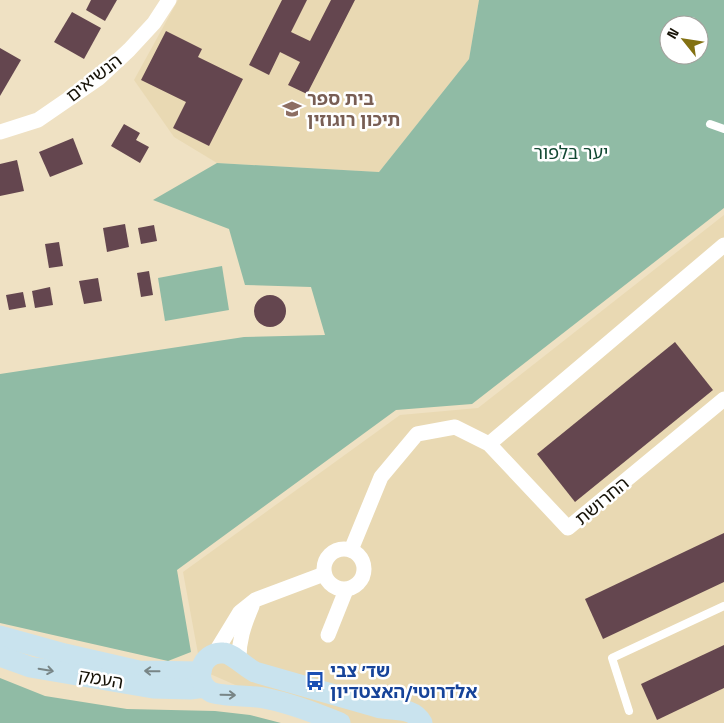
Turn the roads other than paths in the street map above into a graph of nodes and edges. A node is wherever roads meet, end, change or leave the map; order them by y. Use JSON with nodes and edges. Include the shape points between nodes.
{"nodes":[{"id":1,"x":169,"y":0,"type":"edge"},
{"id":2,"x":710,"y":124,"type":"dead end"},
{"id":3,"x":724,"y":128,"type":"edge"},
{"id":4,"x":0,"y":132,"type":"edge"},
{"id":5,"x":724,"y":245,"type":"edge"},
{"id":6,"x":724,"y":399,"type":"edge"},
{"id":7,"x":489,"y":444,"type":"junction"},
{"id":8,"x":351,"y":550,"type":"junction"},
{"id":9,"x":324,"y":574,"type":"junction"},
{"id":10,"x":346,"y":590,"type":"junction"},
{"id":11,"x":255,"y":600,"type":"junction"},
{"id":12,"x":724,"y":606,"type":"edge"},
{"id":13,"x":328,"y":635,"type":"dead end"},
{"id":14,"x":0,"y":636,"type":"edge"},
{"id":15,"x":215,"y":653,"type":"junction"},
{"id":16,"x":0,"y":656,"type":"edge"},
{"id":17,"x":239,"y":663,"type":"junction"},
{"id":18,"x":203,"y":680,"type":"junction"},
{"id":19,"x":629,"y":711,"type":"dead end"},
{"id":20,"x":340,"y":723,"type":"edge"},
{"id":21,"x":422,"y":723,"type":"edge"}],
"edges":[{"from":1,"to":4,"type":"street","name":"הנשיאים","via":[[154,23],[99,78],[38,120]]},
{"from":2,"to":3,"type":"lane"},
{"from":5,"to":7,"type":"street"},
{"from":6,"to":7,"type":"street","name":"החרושת","via":[[568,528]]},
{"from":7,"to":8,"type":"street","name":"החרושת","via":[[456,427],[417,434],[381,477]]},
{"from":8,"to":9,"type":"street","via":[[333,552],[325,561]]},
{"from":8,"to":10,"type":"street","via":[[362,558],[365,572],[358,584]]},
{"from":9,"to":10,"type":"street","via":[[330,584]]},
{"from":9,"to":11,"type":"street"},
{"from":10,"to":13,"type":"street"},
{"from":11,"to":15,"type":"street","via":[[240,612]]},
{"from":11,"to":17,"type":"street","via":[[238,648]]},
{"from":12,"to":19,"type":"lane","via":[[612,658]]},
{"from":18,"to":14,"type":"main road","name":"העמק","one_way":true,"via":[[139,671]]},
{"from":15,"to":17,"type":"main road","via":[[229,654]]},
{"from":15,"to":18,"type":"main road","via":[[204,661]]},
{"from":16,"to":18,"type":"main road","name":"העמק","one_way":true,"via":[[30,667],[153,688],[190,689]]},
{"from":17,"to":21,"type":"main road","via":[[255,672],[377,707],[405,710]]},
{"from":18,"to":20,"type":"main road","name":"העמק","one_way":true,"via":[[217,694],[267,698]]}]}
